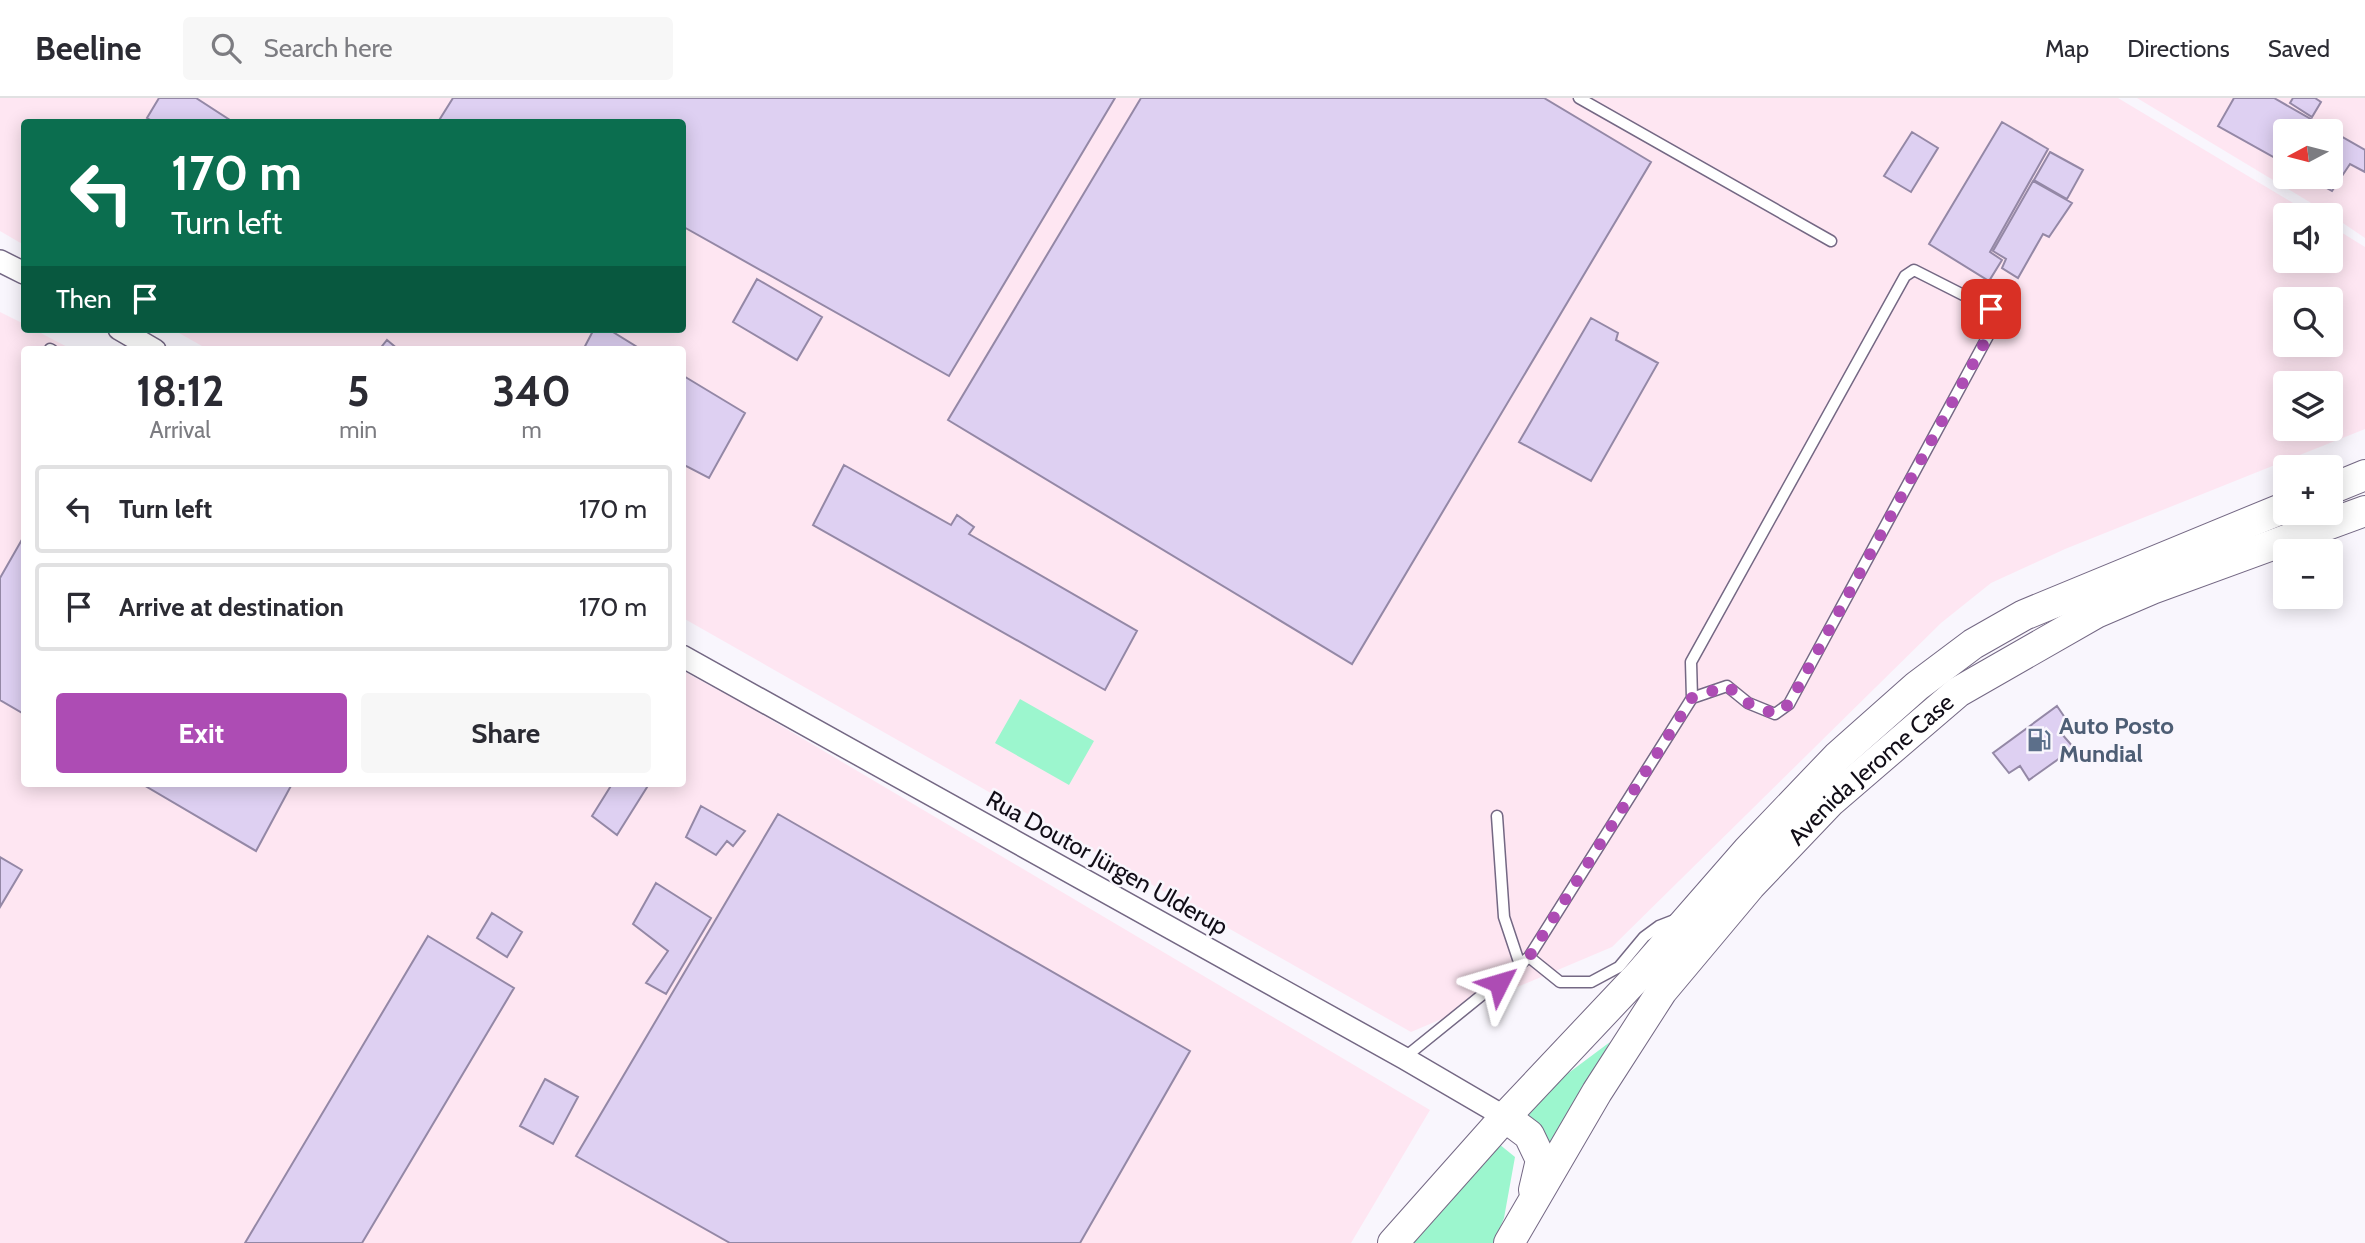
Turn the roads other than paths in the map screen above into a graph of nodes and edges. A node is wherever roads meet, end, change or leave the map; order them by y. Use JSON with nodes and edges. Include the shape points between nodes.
{"nodes":[{"id":1,"x":1579,"y":98,"type":"edge"},
{"id":2,"x":1831,"y":241,"type":"dead end"},
{"id":3,"x":0,"y":261,"type":"edge"},
{"id":4,"x":21,"y":272,"type":"edge"},
{"id":5,"x":126,"y":333,"type":"edge"},
{"id":6,"x":148,"y":346,"type":"edge"},
{"id":7,"x":2365,"y":475,"type":"edge"},
{"id":8,"x":2343,"y":484,"type":"edge"},
{"id":9,"x":2365,"y":511,"type":"edge"},
{"id":10,"x":2273,"y":512,"type":"edge"},
{"id":11,"x":686,"y":658,"type":"edge"},
{"id":12,"x":1692,"y":698,"type":"junction"},
{"id":13,"x":1497,"y":816,"type":"dead end"},
{"id":14,"x":1692,"y":913,"type":"junction"},
{"id":15,"x":1529,"y":957,"type":"junction"},
{"id":16,"x":1520,"y":965,"type":"junction"},
{"id":17,"x":1404,"y":1058,"type":"junction"},
{"id":18,"x":1505,"y":1117,"type":"junction"},
{"id":19,"x":1529,"y":1211,"type":"junction"},
{"id":20,"x":1393,"y":1243,"type":"edge"},
{"id":21,"x":1509,"y":1243,"type":"edge"}],
"edges":[{"from":1,"to":2,"type":"lane"},
{"from":3,"to":4,"type":"street"},
{"from":5,"to":6,"type":"street"},
{"from":7,"to":8,"type":"main road"},
{"from":9,"to":19,"type":"main road","name":"Avenida Jerome Case","via":[[2096,613],[1958,692],[1831,801],[1749,886],[1662,991]]},
{"from":10,"to":14,"type":"main road","name":"Avenida Jerome Case","via":[[2024,615],[1973,644],[1837,757]]},
{"from":11,"to":17,"type":"street","name":"Rua Doutor Jürgen Ulderup"},
{"from":12,"to":12,"type":"lane","via":[[1727,686],[1748,703],[1775,714],[1789,704],[1995,323],[1991,309],[1914,270],[1905,276],[1691,662]]},
{"from":12,"to":15,"type":"lane"},
{"from":13,"to":16,"type":"lane","via":[[1504,917]]},
{"from":14,"to":15,"type":"lane","via":[[1659,926],[1619,967],[1591,982],[1560,982]]},
{"from":14,"to":18,"type":"main road","name":"Avenida Jerome Case"},
{"from":15,"to":16,"type":"lane"},
{"from":16,"to":17,"type":"lane"},
{"from":17,"to":18,"type":"street","name":"Rua Doutor Jürgen Ulderup"},
{"from":18,"to":19,"type":"main road","via":[[1528,1135],[1541,1160]]},
{"from":18,"to":20,"type":"main road","name":"Avenida Jerome Case"},
{"from":19,"to":21,"type":"main road","name":"Avenida Jerome Case"}]}
